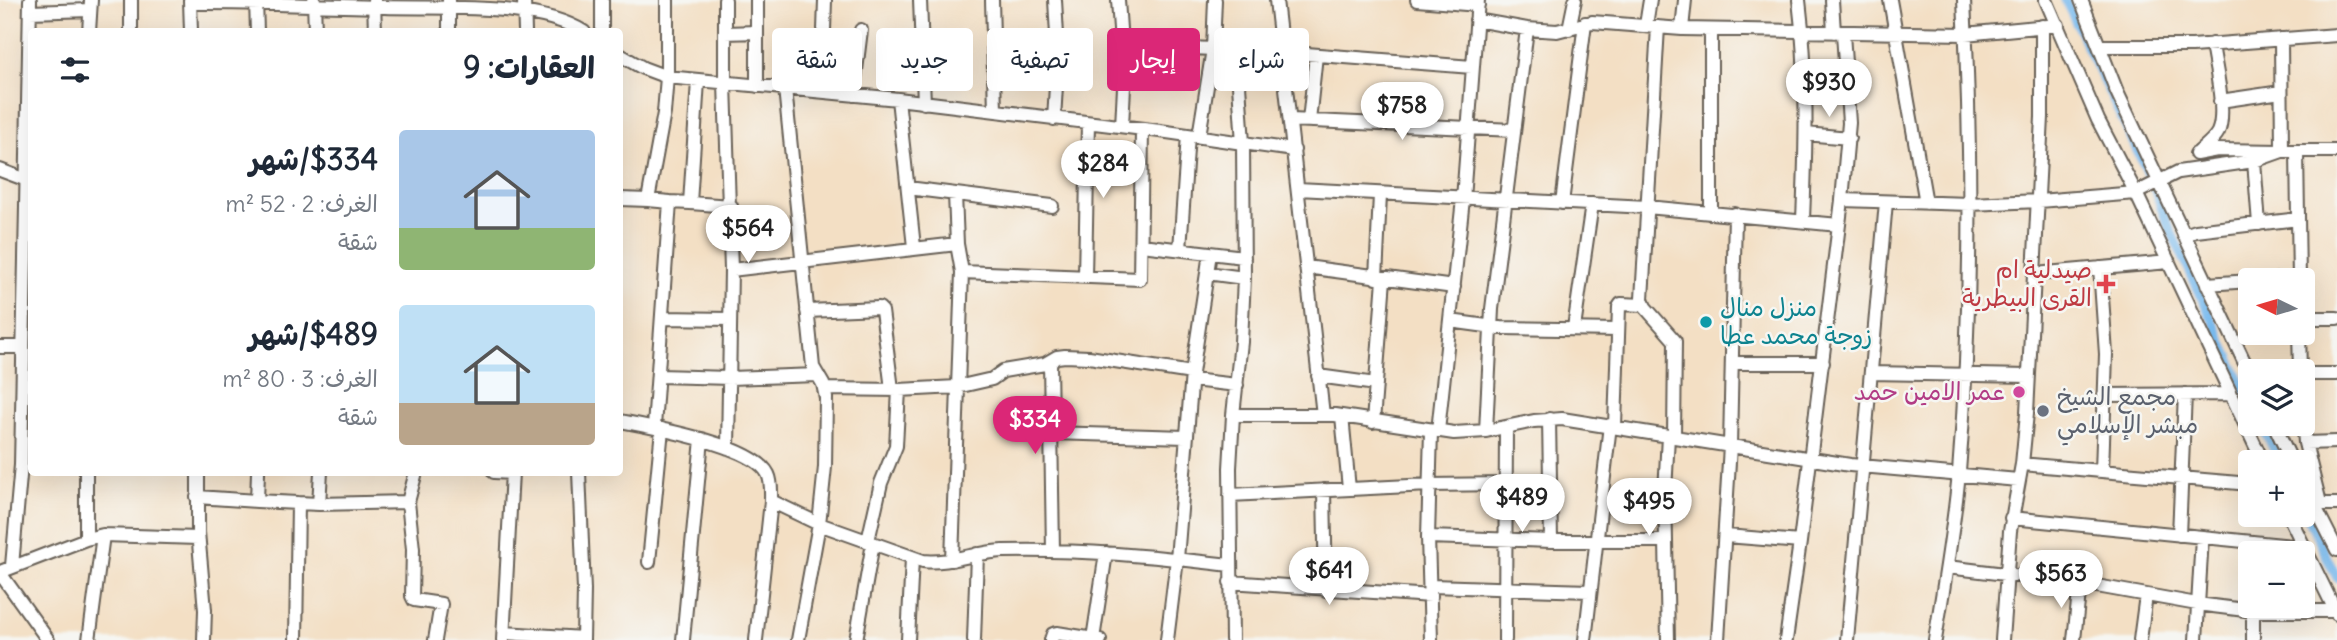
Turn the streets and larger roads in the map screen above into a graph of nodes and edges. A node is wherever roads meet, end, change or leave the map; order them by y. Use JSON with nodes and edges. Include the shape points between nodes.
{"nodes":[{"id":1,"x":131,"y":0,"type":"edge"},
{"id":2,"x":602,"y":0,"type":"edge"},
{"id":3,"x":667,"y":0,"type":"edge"},
{"id":4,"x":724,"y":0,"type":"edge"},
{"id":5,"x":757,"y":0,"type":"edge"},
{"id":6,"x":825,"y":0,"type":"edge"},
{"id":7,"x":920,"y":0,"type":"edge"},
{"id":8,"x":992,"y":0,"type":"edge"},
{"id":9,"x":1055,"y":0,"type":"edge"},
{"id":10,"x":1118,"y":0,"type":"edge"},
{"id":11,"x":1215,"y":0,"type":"edge"},
{"id":12,"x":1276,"y":0,"type":"edge"},
{"id":13,"x":1417,"y":0,"type":"edge"},
{"id":14,"x":1575,"y":0,"type":"edge"},
{"id":15,"x":1650,"y":0,"type":"edge"},
{"id":16,"x":1685,"y":0,"type":"edge"},
{"id":17,"x":1798,"y":0,"type":"edge"},
{"id":18,"x":1832,"y":0,"type":"edge"},
{"id":19,"x":1890,"y":0,"type":"edge"},
{"id":20,"x":1964,"y":0,"type":"edge"},
{"id":21,"x":2046,"y":0,"type":"edge"},
{"id":22,"x":2081,"y":0,"type":"edge"},
{"id":23,"x":190,"y":2,"type":"edge"},
{"id":24,"x":256,"y":2,"type":"edge"},
{"id":25,"x":314,"y":2,"type":"edge"},
{"id":26,"x":1478,"y":3,"type":"edge"},
{"id":27,"x":375,"y":4,"type":"edge"},
{"id":28,"x":91,"y":5,"type":"edge"},
{"id":29,"x":449,"y":5,"type":"edge"},
{"id":30,"x":30,"y":6,"type":"edge"},
{"id":31,"x":524,"y":6,"type":"edge"},
{"id":32,"x":1476,"y":20,"type":"junction"},
{"id":33,"x":1585,"y":23,"type":"junction"},
{"id":34,"x":2058,"y":25,"type":"junction"},
{"id":35,"x":1652,"y":26,"type":"junction"},
{"id":36,"x":2042,"y":26,"type":"junction"},
{"id":37,"x":30,"y":28,"type":"edge"},
{"id":38,"x":89,"y":28,"type":"edge"},
{"id":39,"x":131,"y":28,"type":"edge"},
{"id":40,"x":191,"y":28,"type":"edge"},
{"id":41,"x":257,"y":28,"type":"edge"},
{"id":42,"x":315,"y":28,"type":"edge"},
{"id":43,"x":375,"y":28,"type":"edge"},
{"id":44,"x":449,"y":28,"type":"edge"},
{"id":45,"x":525,"y":28,"type":"edge"},
{"id":46,"x":577,"y":28,"type":"edge"},
{"id":47,"x":602,"y":28,"type":"edge"},
{"id":48,"x":824,"y":28,"type":"edge"},
{"id":49,"x":1120,"y":28,"type":"edge"},
{"id":50,"x":1279,"y":28,"type":"edge"},
{"id":51,"x":1527,"y":29,"type":"junction"},
{"id":52,"x":1569,"y":29,"type":"junction"},
{"id":53,"x":1682,"y":29,"type":"junction"},
{"id":54,"x":1711,"y":30,"type":"junction"},
{"id":55,"x":757,"y":32,"type":"junction"},
{"id":56,"x":1802,"y":32,"type":"junction"},
{"id":57,"x":1838,"y":32,"type":"junction"},
{"id":58,"x":1896,"y":32,"type":"junction"},
{"id":59,"x":724,"y":33,"type":"junction"},
{"id":60,"x":1965,"y":34,"type":"junction"},
{"id":61,"x":2337,"y":35,"type":"edge"},
{"id":62,"x":2281,"y":39,"type":"junction"},
{"id":63,"x":2212,"y":44,"type":"junction"},
{"id":64,"x":2099,"y":46,"type":"junction"},
{"id":65,"x":1200,"y":48,"type":"edge"},
{"id":66,"x":1213,"y":49,"type":"junction"},
{"id":67,"x":1309,"y":54,"type":"edge"},
{"id":68,"x":1315,"y":55,"type":"junction"},
{"id":69,"x":623,"y":57,"type":"edge"},
{"id":70,"x":1472,"y":67,"type":"junction"},
{"id":71,"x":667,"y":77,"type":"junction"},
{"id":72,"x":698,"y":81,"type":"junction"},
{"id":73,"x":725,"y":83,"type":"junction"},
{"id":74,"x":757,"y":86,"type":"junction"},
{"id":75,"x":772,"y":87,"type":"edge"},
{"id":76,"x":785,"y":91,"type":"edge"},
{"id":77,"x":822,"y":91,"type":"edge"},
{"id":78,"x":853,"y":91,"type":"edge"},
{"id":79,"x":1122,"y":91,"type":"edge"},
{"id":80,"x":1286,"y":91,"type":"edge"},
{"id":81,"x":2281,"y":92,"type":"junction"},
{"id":82,"x":853,"y":94,"type":"junction"},
{"id":83,"x":898,"y":99,"type":"junction"},
{"id":84,"x":2220,"y":101,"type":"junction"},
{"id":85,"x":924,"y":103,"type":"junction"},
{"id":86,"x":995,"y":111,"type":"junction"},
{"id":87,"x":1054,"y":119,"type":"junction"},
{"id":88,"x":1290,"y":120,"type":"junction"},
{"id":89,"x":1309,"y":121,"type":"junction"},
{"id":90,"x":1088,"y":123,"type":"junction"},
{"id":91,"x":1122,"y":127,"type":"junction"},
{"id":92,"x":1142,"y":128,"type":"junction"},
{"id":93,"x":1467,"y":129,"type":"junction"},
{"id":94,"x":1514,"y":130,"type":"junction"},
{"id":95,"x":1806,"y":134,"type":"junction"},
{"id":96,"x":1194,"y":135,"type":"junction"},
{"id":97,"x":1849,"y":138,"type":"junction"},
{"id":98,"x":1243,"y":144,"type":"junction"},
{"id":99,"x":1294,"y":150,"type":"junction"},
{"id":100,"x":2337,"y":151,"type":"edge"},
{"id":101,"x":2281,"y":152,"type":"junction"},
{"id":102,"x":2297,"y":152,"type":"junction"},
{"id":103,"x":2196,"y":154,"type":"junction"},
{"id":104,"x":2254,"y":161,"type":"junction"},
{"id":105,"x":0,"y":170,"type":"edge"},
{"id":106,"x":2178,"y":172,"type":"junction"},
{"id":107,"x":28,"y":181,"type":"edge"},
{"id":108,"x":2159,"y":183,"type":"junction"},
{"id":109,"x":908,"y":188,"type":"junction"},
{"id":110,"x":1298,"y":189,"type":"junction"},
{"id":111,"x":2138,"y":192,"type":"junction"},
{"id":112,"x":955,"y":194,"type":"junction"},
{"id":113,"x":1380,"y":195,"type":"junction"},
{"id":114,"x":623,"y":199,"type":"edge"},
{"id":115,"x":1463,"y":199,"type":"junction"},
{"id":116,"x":648,"y":200,"type":"junction"},
{"id":117,"x":1842,"y":200,"type":"junction"},
{"id":118,"x":1507,"y":201,"type":"junction"},
{"id":119,"x":2039,"y":201,"type":"junction"},
{"id":120,"x":670,"y":202,"type":"junction"},
{"id":121,"x":1886,"y":202,"type":"junction"},
{"id":122,"x":690,"y":203,"type":"junction"},
{"id":123,"x":1562,"y":203,"type":"junction"},
{"id":124,"x":1926,"y":203,"type":"junction"},
{"id":125,"x":1592,"y":204,"type":"junction"},
{"id":126,"x":1970,"y":204,"type":"junction"},
{"id":127,"x":731,"y":206,"type":"junction"},
{"id":128,"x":1052,"y":206,"type":"dead end"},
{"id":129,"x":1647,"y":207,"type":"junction"},
{"id":130,"x":28,"y":209,"type":"edge"},
{"id":131,"x":1711,"y":212,"type":"junction"},
{"id":132,"x":1735,"y":214,"type":"junction"},
{"id":133,"x":2298,"y":219,"type":"junction"},
{"id":134,"x":1803,"y":220,"type":"junction"},
{"id":135,"x":2259,"y":224,"type":"junction"},
{"id":136,"x":1839,"y":225,"type":"junction"},
{"id":137,"x":2184,"y":235,"type":"junction"},
{"id":138,"x":957,"y":244,"type":"junction"},
{"id":139,"x":1141,"y":245,"type":"junction"},
{"id":140,"x":914,"y":247,"type":"junction"},
{"id":141,"x":1180,"y":249,"type":"junction"},
{"id":142,"x":1210,"y":253,"type":"junction"},
{"id":143,"x":1244,"y":257,"type":"junction"},
{"id":144,"x":803,"y":262,"type":"junction"},
{"id":145,"x":2169,"y":262,"type":"junction"},
{"id":146,"x":1306,"y":268,"type":"junction"},
{"id":147,"x":2100,"y":268,"type":"junction"},
{"id":148,"x":2299,"y":268,"type":"edge"},
{"id":149,"x":731,"y":270,"type":"junction"},
{"id":150,"x":962,"y":272,"type":"junction"},
{"id":151,"x":1207,"y":273,"type":"junction"},
{"id":152,"x":2035,"y":274,"type":"junction"},
{"id":153,"x":1085,"y":277,"type":"junction"},
{"id":154,"x":1244,"y":278,"type":"junction"},
{"id":155,"x":1380,"y":279,"type":"junction"},
{"id":156,"x":2238,"y":282,"type":"edge"},
{"id":157,"x":2207,"y":284,"type":"junction"},
{"id":158,"x":1454,"y":287,"type":"junction"},
{"id":159,"x":1644,"y":305,"type":"junction"},
{"id":160,"x":807,"y":311,"type":"junction"},
{"id":161,"x":663,"y":318,"type":"junction"},
{"id":162,"x":2315,"y":318,"type":"edge"},
{"id":163,"x":2337,"y":318,"type":"edge"},
{"id":164,"x":730,"y":319,"type":"junction"},
{"id":165,"x":1450,"y":321,"type":"junction"},
{"id":166,"x":1491,"y":327,"type":"junction"},
{"id":167,"x":1574,"y":328,"type":"junction"},
{"id":168,"x":1617,"y":330,"type":"junction"},
{"id":169,"x":0,"y":347,"type":"edge"},
{"id":170,"x":23,"y":347,"type":"junction"},
{"id":171,"x":2243,"y":359,"type":"edge"},
{"id":172,"x":1050,"y":361,"type":"junction"},
{"id":173,"x":1732,"y":363,"type":"junction"},
{"id":174,"x":1823,"y":363,"type":"junction"},
{"id":175,"x":27,"y":364,"type":"edge"},
{"id":176,"x":1871,"y":373,"type":"junction"},
{"id":177,"x":2315,"y":373,"type":"edge"},
{"id":178,"x":817,"y":374,"type":"junction"},
{"id":179,"x":1965,"y":374,"type":"junction"},
{"id":180,"x":2337,"y":374,"type":"edge"},
{"id":181,"x":659,"y":376,"type":"junction"},
{"id":182,"x":1318,"y":376,"type":"junction"},
{"id":183,"x":2029,"y":376,"type":"junction"},
{"id":184,"x":1192,"y":377,"type":"junction"},
{"id":185,"x":730,"y":378,"type":"junction"},
{"id":186,"x":1376,"y":384,"type":"junction"},
{"id":187,"x":1237,"y":385,"type":"junction"},
{"id":188,"x":957,"y":387,"type":"junction"},
{"id":189,"x":825,"y":389,"type":"junction"},
{"id":190,"x":896,"y":389,"type":"junction"},
{"id":191,"x":2185,"y":394,"type":"junction"},
{"id":192,"x":2229,"y":394,"type":"junction"},
{"id":193,"x":2104,"y":395,"type":"junction"},
{"id":194,"x":1233,"y":415,"type":"junction"},
{"id":195,"x":1323,"y":415,"type":"junction"},
{"id":196,"x":1342,"y":416,"type":"junction"},
{"id":197,"x":1549,"y":419,"type":"junction"},
{"id":198,"x":623,"y":422,"type":"edge"},
{"id":199,"x":1373,"y":422,"type":"junction"},
{"id":200,"x":1613,"y":425,"type":"junction"},
{"id":201,"x":1506,"y":427,"type":"junction"},
{"id":202,"x":658,"y":428,"type":"junction"},
{"id":203,"x":1435,"y":431,"type":"junction"},
{"id":204,"x":1486,"y":431,"type":"junction"},
{"id":205,"x":1052,"y":433,"type":"junction"},
{"id":206,"x":2304,"y":436,"type":"edge"},
{"id":207,"x":1186,"y":437,"type":"junction"},
{"id":208,"x":1671,"y":437,"type":"junction"},
{"id":209,"x":702,"y":439,"type":"junction"},
{"id":210,"x":2337,"y":442,"type":"edge"},
{"id":211,"x":2305,"y":443,"type":"junction"},
{"id":212,"x":1730,"y":446,"type":"junction"},
{"id":213,"x":728,"y":448,"type":"junction"},
{"id":214,"x":2257,"y":450,"type":"edge"},
{"id":215,"x":1811,"y":457,"type":"junction"},
{"id":216,"x":2022,"y":464,"type":"junction"},
{"id":217,"x":26,"y":465,"type":"edge"},
{"id":218,"x":1861,"y":465,"type":"junction"},
{"id":219,"x":2102,"y":471,"type":"junction"},
{"id":220,"x":1958,"y":474,"type":"junction"},
{"id":221,"x":86,"y":476,"type":"edge"},
{"id":222,"x":198,"y":476,"type":"edge"},
{"id":223,"x":258,"y":476,"type":"edge"},
{"id":224,"x":321,"y":476,"type":"edge"},
{"id":225,"x":415,"y":476,"type":"edge"},
{"id":226,"x":512,"y":476,"type":"edge"},
{"id":227,"x":579,"y":476,"type":"edge"},
{"id":228,"x":2181,"y":478,"type":"junction"},
{"id":229,"x":2018,"y":480,"type":"junction"},
{"id":230,"x":2238,"y":483,"type":"edge"},
{"id":231,"x":1506,"y":484,"type":"junction"},
{"id":232,"x":1429,"y":485,"type":"junction"},
{"id":233,"x":1349,"y":489,"type":"junction"},
{"id":234,"x":1324,"y":490,"type":"junction"},
{"id":235,"x":1230,"y":495,"type":"junction"},
{"id":236,"x":197,"y":497,"type":"junction"},
{"id":237,"x":257,"y":501,"type":"junction"},
{"id":238,"x":771,"y":501,"type":"junction"},
{"id":239,"x":2315,"y":501,"type":"edge"},
{"id":240,"x":408,"y":502,"type":"junction"},
{"id":241,"x":298,"y":503,"type":"junction"},
{"id":242,"x":319,"y":504,"type":"junction"},
{"id":243,"x":2317,"y":504,"type":"junction"},
{"id":244,"x":2337,"y":504,"type":"edge"},
{"id":245,"x":1506,"y":506,"type":"junction"},
{"id":246,"x":1550,"y":507,"type":"junction"},
{"id":247,"x":2011,"y":518,"type":"junction"},
{"id":248,"x":819,"y":524,"type":"junction"},
{"id":249,"x":103,"y":535,"type":"junction"},
{"id":250,"x":2179,"y":535,"type":"junction"},
{"id":251,"x":1726,"y":536,"type":"junction"},
{"id":252,"x":1428,"y":537,"type":"junction"},
{"id":253,"x":2202,"y":537,"type":"junction"},
{"id":254,"x":86,"y":538,"type":"junction"},
{"id":255,"x":198,"y":538,"type":"junction"},
{"id":256,"x":1506,"y":540,"type":"junction"},
{"id":257,"x":1551,"y":541,"type":"junction"},
{"id":258,"x":1594,"y":541,"type":"junction"},
{"id":259,"x":1666,"y":541,"type":"junction"},
{"id":260,"x":2243,"y":541,"type":"edge"},
{"id":261,"x":871,"y":542,"type":"junction"},
{"id":262,"x":1800,"y":542,"type":"junction"},
{"id":263,"x":2337,"y":550,"type":"edge"},
{"id":264,"x":1053,"y":551,"type":"junction"},
{"id":265,"x":1106,"y":553,"type":"junction"},
{"id":266,"x":977,"y":554,"type":"junction"},
{"id":267,"x":912,"y":558,"type":"junction"},
{"id":268,"x":1177,"y":559,"type":"junction"},
{"id":269,"x":952,"y":560,"type":"junction"},
{"id":270,"x":649,"y":562,"type":"dead end"},
{"id":271,"x":1230,"y":565,"type":"junction"},
{"id":272,"x":1947,"y":566,"type":"junction"},
{"id":273,"x":2315,"y":570,"type":"edge"},
{"id":274,"x":4,"y":571,"type":"edge"},
{"id":275,"x":2007,"y":574,"type":"junction"},
{"id":276,"x":1230,"y":582,"type":"junction"},
{"id":277,"x":2080,"y":583,"type":"junction"},
{"id":278,"x":1505,"y":587,"type":"junction"},
{"id":279,"x":1326,"y":590,"type":"junction"},
{"id":280,"x":1431,"y":591,"type":"junction"},
{"id":281,"x":1590,"y":591,"type":"junction"},
{"id":282,"x":2146,"y":595,"type":"junction"},
{"id":283,"x":2197,"y":604,"type":"junction"},
{"id":284,"x":2238,"y":609,"type":"edge"},
{"id":285,"x":2315,"y":612,"type":"edge"},
{"id":286,"x":2336,"y":613,"type":"edge"},
{"id":287,"x":2253,"y":618,"type":"edge"},
{"id":288,"x":39,"y":634,"type":"edge"},
{"id":289,"x":504,"y":636,"type":"edge"},
{"id":290,"x":583,"y":639,"type":"edge"},
{"id":291,"x":1092,"y":639,"type":"edge"},
{"id":292,"x":48,"y":640,"type":"edge"},
{"id":293,"x":89,"y":640,"type":"edge"},
{"id":294,"x":204,"y":640,"type":"edge"},
{"id":295,"x":296,"y":640,"type":"edge"},
{"id":296,"x":435,"y":640,"type":"edge"},
{"id":297,"x":683,"y":640,"type":"edge"},
{"id":298,"x":756,"y":640,"type":"edge"},
{"id":299,"x":799,"y":640,"type":"edge"},
{"id":300,"x":856,"y":640,"type":"edge"},
{"id":301,"x":908,"y":640,"type":"edge"},
{"id":302,"x":974,"y":640,"type":"edge"},
{"id":303,"x":1051,"y":640,"type":"edge"},
{"id":304,"x":1167,"y":640,"type":"edge"},
{"id":305,"x":1232,"y":640,"type":"edge"},
{"id":306,"x":1431,"y":640,"type":"edge"},
{"id":307,"x":1505,"y":640,"type":"edge"},
{"id":308,"x":1585,"y":640,"type":"edge"},
{"id":309,"x":1668,"y":640,"type":"edge"},
{"id":310,"x":1718,"y":640,"type":"edge"},
{"id":311,"x":1786,"y":640,"type":"edge"},
{"id":312,"x":1847,"y":640,"type":"edge"},
{"id":313,"x":1935,"y":640,"type":"edge"},
{"id":314,"x":2002,"y":640,"type":"edge"},
{"id":315,"x":2074,"y":640,"type":"edge"},
{"id":316,"x":2140,"y":640,"type":"edge"},
{"id":317,"x":2196,"y":640,"type":"edge"},
{"id":318,"x":2253,"y":640,"type":"edge"}],
"edges":[{"from":1,"to":39,"type":"street"},
{"from":2,"to":47,"type":"street"},
{"from":3,"to":71,"type":"street"},
{"from":4,"to":59,"type":"street"},
{"from":5,"to":55,"type":"street"},
{"from":6,"to":48,"type":"street"},
{"from":7,"to":85,"type":"street"},
{"from":8,"to":86,"type":"street"},
{"from":9,"to":87,"type":"street"},
{"from":10,"to":49,"type":"street"},
{"from":11,"to":66,"type":"street"},
{"from":12,"to":50,"type":"street"},
{"from":13,"to":26,"type":"street"},
{"from":14,"to":52,"type":"street"},
{"from":15,"to":35,"type":"street"},
{"from":16,"to":53,"type":"street"},
{"from":17,"to":56,"type":"street"},
{"from":18,"to":57,"type":"street"},
{"from":19,"to":58,"type":"street"},
{"from":20,"to":60,"type":"street"},
{"from":21,"to":34,"type":"street"},
{"from":22,"to":64,"type":"street"},
{"from":23,"to":24,"type":"street"},
{"from":23,"to":40,"type":"street"},
{"from":24,"to":25,"type":"street"},
{"from":24,"to":41,"type":"street"},
{"from":25,"to":27,"type":"street"},
{"from":25,"to":42,"type":"street"},
{"from":26,"to":32,"type":"street"},
{"from":27,"to":29,"type":"street"},
{"from":27,"to":43,"type":"street"},
{"from":28,"to":30,"type":"street"},
{"from":28,"to":38,"type":"street"},
{"from":29,"to":31,"type":"street"},
{"from":29,"to":44,"type":"street"},
{"from":30,"to":37,"type":"street"},
{"from":31,"to":45,"type":"street"},
{"from":31,"to":46,"type":"street"},
{"from":32,"to":51,"type":"street"},
{"from":32,"to":70,"type":"street"},
{"from":33,"to":35,"type":"street"},
{"from":33,"to":52,"type":"street"},
{"from":33,"to":123,"type":"street"},
{"from":34,"to":36,"type":"street"},
{"from":34,"to":111,"type":"street","via":[[2098,120]]},
{"from":35,"to":53,"type":"street"},
{"from":35,"to":129,"type":"street"},
{"from":36,"to":60,"type":"street"},
{"from":36,"to":119,"type":"street"},
{"from":51,"to":52,"type":"street"},
{"from":51,"to":94,"type":"street"},
{"from":53,"to":54,"type":"street"},
{"from":54,"to":56,"type":"street"},
{"from":54,"to":131,"type":"street"},
{"from":55,"to":59,"type":"street"},
{"from":55,"to":74,"type":"street"},
{"from":56,"to":57,"type":"street"},
{"from":56,"to":95,"type":"street"},
{"from":57,"to":58,"type":"street"},
{"from":57,"to":97,"type":"street"},
{"from":58,"to":60,"type":"street"},
{"from":58,"to":124,"type":"street"},
{"from":59,"to":73,"type":"street"},
{"from":60,"to":126,"type":"street"},
{"from":61,"to":62,"type":"street"},
{"from":62,"to":63,"type":"street"},
{"from":62,"to":81,"type":"street"},
{"from":63,"to":64,"type":"street"},
{"from":63,"to":84,"type":"street"},
{"from":64,"to":108,"type":"street"},
{"from":65,"to":66,"type":"street"},
{"from":66,"to":96,"type":"street"},
{"from":66,"to":98,"type":"street","via":[[1238,59]]},
{"from":67,"to":68,"type":"street"},
{"from":68,"to":70,"type":"street"},
{"from":68,"to":89,"type":"street"},
{"from":69,"to":71,"type":"street"},
{"from":70,"to":93,"type":"street"},
{"from":71,"to":72,"type":"street"},
{"from":71,"to":116,"type":"street"},
{"from":72,"to":73,"type":"street"},
{"from":72,"to":122,"type":"street"},
{"from":73,"to":74,"type":"street"},
{"from":73,"to":127,"type":"street"},
{"from":74,"to":75,"type":"street"},
{"from":76,"to":144,"type":"street"},
{"from":77,"to":82,"type":"street"},
{"from":78,"to":82,"type":"street"},
{"from":79,"to":91,"type":"street"},
{"from":80,"to":88,"type":"street"},
{"from":81,"to":84,"type":"street"},
{"from":81,"to":101,"type":"street"},
{"from":82,"to":83,"type":"street"},
{"from":83,"to":85,"type":"street"},
{"from":83,"to":109,"type":"street"},
{"from":84,"to":103,"type":"street","via":[[2216,136]]},
{"from":85,"to":86,"type":"street"},
{"from":86,"to":87,"type":"street"},
{"from":87,"to":90,"type":"street"},
{"from":88,"to":89,"type":"street"},
{"from":88,"to":99,"type":"street"},
{"from":89,"to":93,"type":"street"},
{"from":90,"to":91,"type":"street"},
{"from":90,"to":153,"type":"street"},
{"from":91,"to":92,"type":"street"},
{"from":92,"to":96,"type":"street"},
{"from":92,"to":139,"type":"street"},
{"from":93,"to":94,"type":"street"},
{"from":93,"to":115,"type":"street"},
{"from":94,"to":118,"type":"street"},
{"from":95,"to":97,"type":"street"},
{"from":95,"to":134,"type":"street"},
{"from":96,"to":98,"type":"street"},
{"from":96,"to":141,"type":"street"},
{"from":97,"to":117,"type":"street"},
{"from":98,"to":99,"type":"street"},
{"from":98,"to":143,"type":"street"},
{"from":99,"to":110,"type":"street"},
{"from":100,"to":102,"type":"street"},
{"from":101,"to":102,"type":"street"},
{"from":101,"to":103,"type":"street","via":[[2217,150]]},
{"from":101,"to":104,"type":"street"},
{"from":102,"to":133,"type":"street"},
{"from":103,"to":106,"type":"street"},
{"from":104,"to":106,"type":"street"},
{"from":104,"to":135,"type":"street"},
{"from":105,"to":107,"type":"street"},
{"from":106,"to":108,"type":"street"},
{"from":108,"to":111,"type":"street"},
{"from":108,"to":137,"type":"street"},
{"from":109,"to":112,"type":"street"},
{"from":109,"to":140,"type":"street"},
{"from":110,"to":113,"type":"street"},
{"from":110,"to":146,"type":"street"},
{"from":111,"to":119,"type":"street"},
{"from":111,"to":145,"type":"street"},
{"from":112,"to":128,"type":"street"},
{"from":112,"to":138,"type":"street"},
{"from":113,"to":115,"type":"street"},
{"from":113,"to":155,"type":"street"},
{"from":114,"to":116,"type":"street"},
{"from":115,"to":118,"type":"street"},
{"from":115,"to":158,"type":"street"},
{"from":116,"to":120,"type":"street"},
{"from":117,"to":121,"type":"street"},
{"from":117,"to":136,"type":"street"},
{"from":118,"to":123,"type":"street"},
{"from":118,"to":166,"type":"street"},
{"from":119,"to":126,"type":"street"},
{"from":119,"to":152,"type":"street"},
{"from":120,"to":122,"type":"street"},
{"from":120,"to":161,"type":"street"},
{"from":121,"to":124,"type":"street"},
{"from":121,"to":176,"type":"street"},
{"from":122,"to":127,"type":"street"},
{"from":123,"to":125,"type":"street"},
{"from":124,"to":126,"type":"street"},
{"from":125,"to":129,"type":"street"},
{"from":125,"to":167,"type":"street"},
{"from":126,"to":179,"type":"street"},
{"from":127,"to":149,"type":"street"},
{"from":129,"to":131,"type":"street"},
{"from":129,"to":159,"type":"street"},
{"from":130,"to":170,"type":"street"},
{"from":131,"to":132,"type":"street"},
{"from":132,"to":134,"type":"street"},
{"from":132,"to":173,"type":"street"},
{"from":133,"to":135,"type":"street"},
{"from":133,"to":148,"type":"street"},
{"from":134,"to":136,"type":"street"},
{"from":135,"to":137,"type":"street"},
{"from":136,"to":174,"type":"street"},
{"from":137,"to":157,"type":"street"},
{"from":138,"to":140,"type":"street"},
{"from":138,"to":150,"type":"street"},
{"from":139,"to":141,"type":"street"},
{"from":139,"to":153,"type":"street","via":[[1140,279]]},
{"from":140,"to":144,"type":"street"},
{"from":141,"to":142,"type":"street"},
{"from":142,"to":143,"type":"street"},
{"from":142,"to":151,"type":"street"},
{"from":143,"to":154,"type":"street"},
{"from":144,"to":149,"type":"street"},
{"from":144,"to":160,"type":"street"},
{"from":145,"to":147,"type":"street"},
{"from":145,"to":192,"type":"street"},
{"from":146,"to":155,"type":"street"},
{"from":146,"to":182,"type":"street"},
{"from":147,"to":152,"type":"street"},
{"from":147,"to":193,"type":"street"},
{"from":149,"to":164,"type":"street"},
{"from":150,"to":153,"type":"street"},
{"from":150,"to":188,"type":"street"},
{"from":151,"to":154,"type":"street"},
{"from":151,"to":184,"type":"street"},
{"from":152,"to":183,"type":"street"},
{"from":154,"to":187,"type":"street"},
{"from":155,"to":158,"type":"street"},
{"from":155,"to":186,"type":"street"},
{"from":156,"to":157,"type":"street"},
{"from":157,"to":171,"type":"street"},
{"from":158,"to":165,"type":"street"},
{"from":159,"to":168,"type":"street","via":[[1619,305]]},
{"from":159,"to":208,"type":"street","via":[[1675,341]]},
{"from":160,"to":178,"type":"street"},
{"from":160,"to":190,"type":"street","via":[[882,311]]},
{"from":161,"to":164,"type":"street"},
{"from":161,"to":181,"type":"street"},
{"from":162,"to":163,"type":"street"},
{"from":164,"to":185,"type":"street"},
{"from":165,"to":166,"type":"street"},
{"from":165,"to":203,"type":"street"},
{"from":166,"to":167,"type":"street"},
{"from":166,"to":204,"type":"street"},
{"from":167,"to":168,"type":"street"},
{"from":168,"to":200,"type":"street"},
{"from":169,"to":170,"type":"street"},
{"from":170,"to":175,"type":"street"},
{"from":172,"to":184,"type":"street","via":[[1089,357]]},
{"from":172,"to":188,"type":"street"},
{"from":172,"to":205,"type":"street"},
{"from":173,"to":174,"type":"street"},
{"from":173,"to":212,"type":"street"},
{"from":174,"to":215,"type":"street"},
{"from":175,"to":217,"type":"street"},
{"from":176,"to":179,"type":"street"},
{"from":176,"to":218,"type":"street"},
{"from":177,"to":180,"type":"street"},
{"from":178,"to":185,"type":"street"},
{"from":178,"to":189,"type":"street"},
{"from":179,"to":183,"type":"street"},
{"from":179,"to":220,"type":"street"},
{"from":181,"to":185,"type":"street"},
{"from":181,"to":202,"type":"street"},
{"from":182,"to":186,"type":"street"},
{"from":182,"to":195,"type":"street"},
{"from":183,"to":216,"type":"street"},
{"from":184,"to":187,"type":"street"},
{"from":184,"to":207,"type":"street"},
{"from":185,"to":213,"type":"street"},
{"from":186,"to":199,"type":"street"},
{"from":187,"to":194,"type":"street"},
{"from":188,"to":190,"type":"street"},
{"from":188,"to":269,"type":"street"},
{"from":189,"to":190,"type":"street"},
{"from":189,"to":248,"type":"street"},
{"from":190,"to":261,"type":"street","via":[[896,446],[881,483]]},
{"from":191,"to":192,"type":"street"},
{"from":191,"to":193,"type":"street"},
{"from":191,"to":228,"type":"street"},
{"from":192,"to":214,"type":"street"},
{"from":193,"to":219,"type":"street"},
{"from":194,"to":195,"type":"street"},
{"from":194,"to":235,"type":"street"},
{"from":195,"to":196,"type":"street"},
{"from":196,"to":199,"type":"street"},
{"from":196,"to":233,"type":"street"},
{"from":197,"to":200,"type":"street"},
{"from":197,"to":201,"type":"street"},
{"from":197,"to":246,"type":"street"},
{"from":198,"to":202,"type":"street"},
{"from":199,"to":203,"type":"street"},
{"from":200,"to":208,"type":"street"},
{"from":200,"to":258,"type":"street"},
{"from":201,"to":204,"type":"street"},
{"from":201,"to":231,"type":"street"},
{"from":202,"to":209,"type":"street"},
{"from":202,"to":270,"type":"street"},
{"from":203,"to":204,"type":"street"},
{"from":203,"to":232,"type":"street"},
{"from":205,"to":207,"type":"street"},
{"from":205,"to":264,"type":"street"},
{"from":206,"to":211,"type":"street"},
{"from":207,"to":268,"type":"street"},
{"from":208,"to":212,"type":"street"},
{"from":208,"to":259,"type":"street"},
{"from":209,"to":213,"type":"street"},
{"from":209,"to":297,"type":"street"},
{"from":210,"to":211,"type":"street"},
{"from":211,"to":243,"type":"street"},
{"from":212,"to":215,"type":"street"},
{"from":212,"to":251,"type":"street"},
{"from":213,"to":238,"type":"street","via":[[764,468],[771,483]]},
{"from":215,"to":218,"type":"street"},
{"from":215,"to":262,"type":"street"},
{"from":216,"to":219,"type":"street"},
{"from":216,"to":229,"type":"street"},
{"from":217,"to":274,"type":"street"},
{"from":218,"to":220,"type":"street"},
{"from":218,"to":312,"type":"street"},
{"from":219,"to":228,"type":"street"},
{"from":220,"to":229,"type":"street"},
{"from":220,"to":272,"type":"street"},
{"from":221,"to":254,"type":"street"},
{"from":222,"to":236,"type":"street"},
{"from":223,"to":237,"type":"street"},
{"from":224,"to":242,"type":"street"},
{"from":225,"to":240,"type":"street"},
{"from":226,"to":289,"type":"street"},
{"from":227,"to":290,"type":"street"},
{"from":228,"to":230,"type":"street"},
{"from":228,"to":250,"type":"street"},
{"from":229,"to":247,"type":"street"},
{"from":231,"to":232,"type":"street"},
{"from":231,"to":245,"type":"street"},
{"from":232,"to":233,"type":"street"},
{"from":232,"to":252,"type":"street"},
{"from":233,"to":234,"type":"street"},
{"from":234,"to":235,"type":"street"},
{"from":234,"to":279,"type":"street"},
{"from":235,"to":271,"type":"street"},
{"from":236,"to":237,"type":"street"},
{"from":236,"to":255,"type":"street"},
{"from":237,"to":241,"type":"street"},
{"from":238,"to":248,"type":"street"},
{"from":238,"to":298,"type":"street"},
{"from":239,"to":243,"type":"street"},
{"from":240,"to":242,"type":"street"},
{"from":240,"to":296,"type":"street","via":[[414,549],[412,597],[441,604]]},
{"from":241,"to":242,"type":"street"},
{"from":241,"to":295,"type":"street"},
{"from":243,"to":244,"type":"street"},
{"from":243,"to":263,"type":"street"},
{"from":245,"to":246,"type":"street"},
{"from":245,"to":256,"type":"street"},
{"from":246,"to":257,"type":"street"},
{"from":247,"to":250,"type":"street"},
{"from":247,"to":275,"type":"street"},
{"from":248,"to":261,"type":"street"},
{"from":248,"to":299,"type":"street"},
{"from":249,"to":254,"type":"street"},
{"from":249,"to":255,"type":"street"},
{"from":249,"to":293,"type":"street"},
{"from":250,"to":253,"type":"street"},
{"from":251,"to":262,"type":"street"},
{"from":251,"to":310,"type":"street"},
{"from":252,"to":256,"type":"street"},
{"from":252,"to":280,"type":"street"},
{"from":253,"to":260,"type":"street"},
{"from":253,"to":283,"type":"street"},
{"from":254,"to":274,"type":"street"},
{"from":255,"to":294,"type":"street"},
{"from":256,"to":257,"type":"street"},
{"from":256,"to":278,"type":"street"},
{"from":257,"to":258,"type":"street"},
{"from":258,"to":259,"type":"street"},
{"from":258,"to":281,"type":"street"},
{"from":259,"to":309,"type":"street"},
{"from":261,"to":267,"type":"street"},
{"from":261,"to":300,"type":"street"},
{"from":262,"to":311,"type":"street"},
{"from":264,"to":265,"type":"street"},
{"from":264,"to":266,"type":"street"},
{"from":265,"to":268,"type":"street"},
{"from":265,"to":291,"type":"street"},
{"from":266,"to":269,"type":"street"},
{"from":266,"to":302,"type":"street"},
{"from":267,"to":269,"type":"street"},
{"from":267,"to":301,"type":"street"},
{"from":268,"to":271,"type":"street"},
{"from":268,"to":304,"type":"street"},
{"from":271,"to":276,"type":"street"},
{"from":272,"to":275,"type":"street"},
{"from":272,"to":313,"type":"street"},
{"from":273,"to":286,"type":"street"},
{"from":274,"to":288,"type":"street"},
{"from":275,"to":277,"type":"street"},
{"from":275,"to":314,"type":"street"},
{"from":276,"to":279,"type":"street"},
{"from":276,"to":305,"type":"street"},
{"from":277,"to":282,"type":"street"},
{"from":277,"to":315,"type":"street"},
{"from":278,"to":280,"type":"street"},
{"from":278,"to":281,"type":"street"},
{"from":278,"to":307,"type":"street"},
{"from":279,"to":280,"type":"street"},
{"from":280,"to":306,"type":"street"},
{"from":281,"to":308,"type":"street"},
{"from":282,"to":283,"type":"street"},
{"from":282,"to":316,"type":"street"},
{"from":283,"to":284,"type":"street"},
{"from":283,"to":317,"type":"street"},
{"from":285,"to":286,"type":"street"},
{"from":287,"to":318,"type":"street"},
{"from":288,"to":292,"type":"street"},
{"from":289,"to":290,"type":"street"},
{"from":291,"to":303,"type":"street","via":[[1057,633]]}]}
